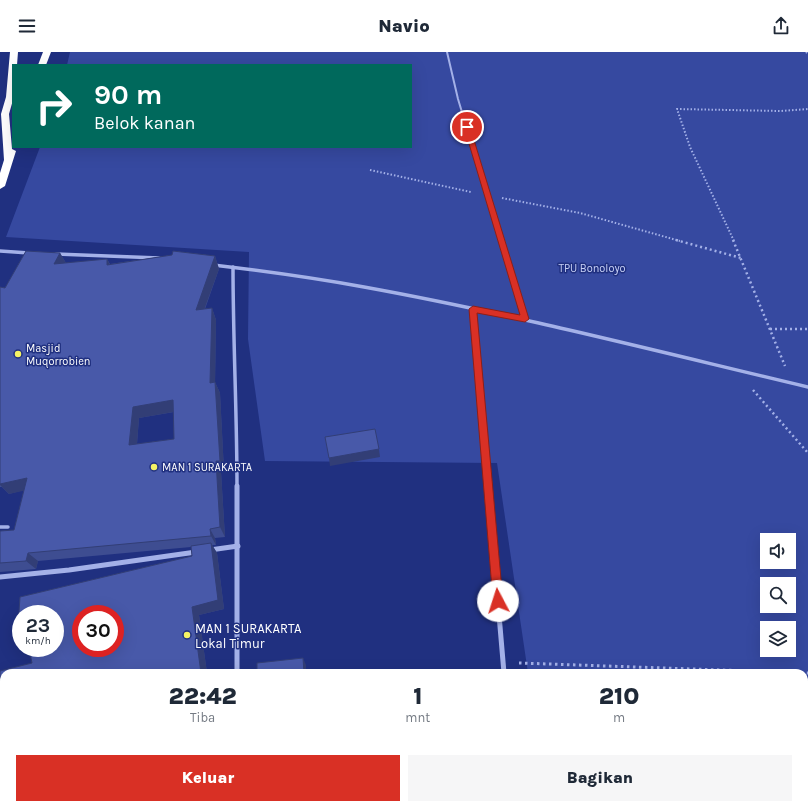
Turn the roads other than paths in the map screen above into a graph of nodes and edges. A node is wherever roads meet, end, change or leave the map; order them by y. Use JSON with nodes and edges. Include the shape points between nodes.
{"nodes":[{"id":1,"x":14,"y":52,"type":"edge"},
{"id":2,"x":447,"y":52,"type":"edge"},
{"id":3,"x":45,"y":54,"type":"edge"},
{"id":4,"x":13,"y":64,"type":"edge"},
{"id":5,"x":42,"y":64,"type":"edge"},
{"id":6,"x":12,"y":76,"type":"edge"},
{"id":7,"x":3,"y":114,"type":"edge"},
{"id":8,"x":14,"y":148,"type":"edge"},
{"id":9,"x":8,"y":159,"type":"junction"},
{"id":10,"x":0,"y":186,"type":"edge"},
{"id":11,"x":0,"y":251,"type":"edge"},
{"id":12,"x":32,"y":253,"type":"edge"},
{"id":13,"x":48,"y":253,"type":"edge"},
{"id":14,"x":167,"y":259,"type":"edge"},
{"id":15,"x":211,"y":264,"type":"edge"},
{"id":16,"x":233,"y":267,"type":"junction"},
{"id":17,"x":473,"y":309,"type":"junction"},
{"id":18,"x":525,"y":319,"type":"junction"},
{"id":19,"x":808,"y":387,"type":"edge"},
{"id":20,"x":0,"y":527,"type":"edge"},
{"id":21,"x":8,"y":527,"type":"dead end"},
{"id":22,"x":238,"y":546,"type":"junction"},
{"id":23,"x":207,"y":550,"type":"edge"},
{"id":24,"x":200,"y":552,"type":"edge"},
{"id":25,"x":0,"y":577,"type":"edge"},
{"id":26,"x":237,"y":669,"type":"edge"},
{"id":27,"x":504,"y":669,"type":"edge"}],
"edges":[{"from":1,"to":4,"type":"highway"},
{"from":2,"to":18,"type":"lane","via":[[458,99]]},
{"from":3,"to":5,"type":"highway"},
{"from":6,"to":7,"type":"highway","via":[[10,97]]},
{"from":7,"to":9,"type":"highway"},
{"from":8,"to":9,"type":"highway"},
{"from":9,"to":10,"type":"highway"},
{"from":11,"to":12,"type":"street"},
{"from":13,"to":14,"type":"street"},
{"from":15,"to":16,"type":"street"},
{"from":16,"to":17,"type":"street","via":[[392,292]]},
{"from":16,"to":22,"type":"street"},
{"from":17,"to":18,"type":"street"},
{"from":17,"to":27,"type":"street"},
{"from":18,"to":19,"type":"street"},
{"from":20,"to":21,"type":"lane"},
{"from":22,"to":23,"type":"street"},
{"from":22,"to":26,"type":"street"},
{"from":24,"to":25,"type":"street"}]}
